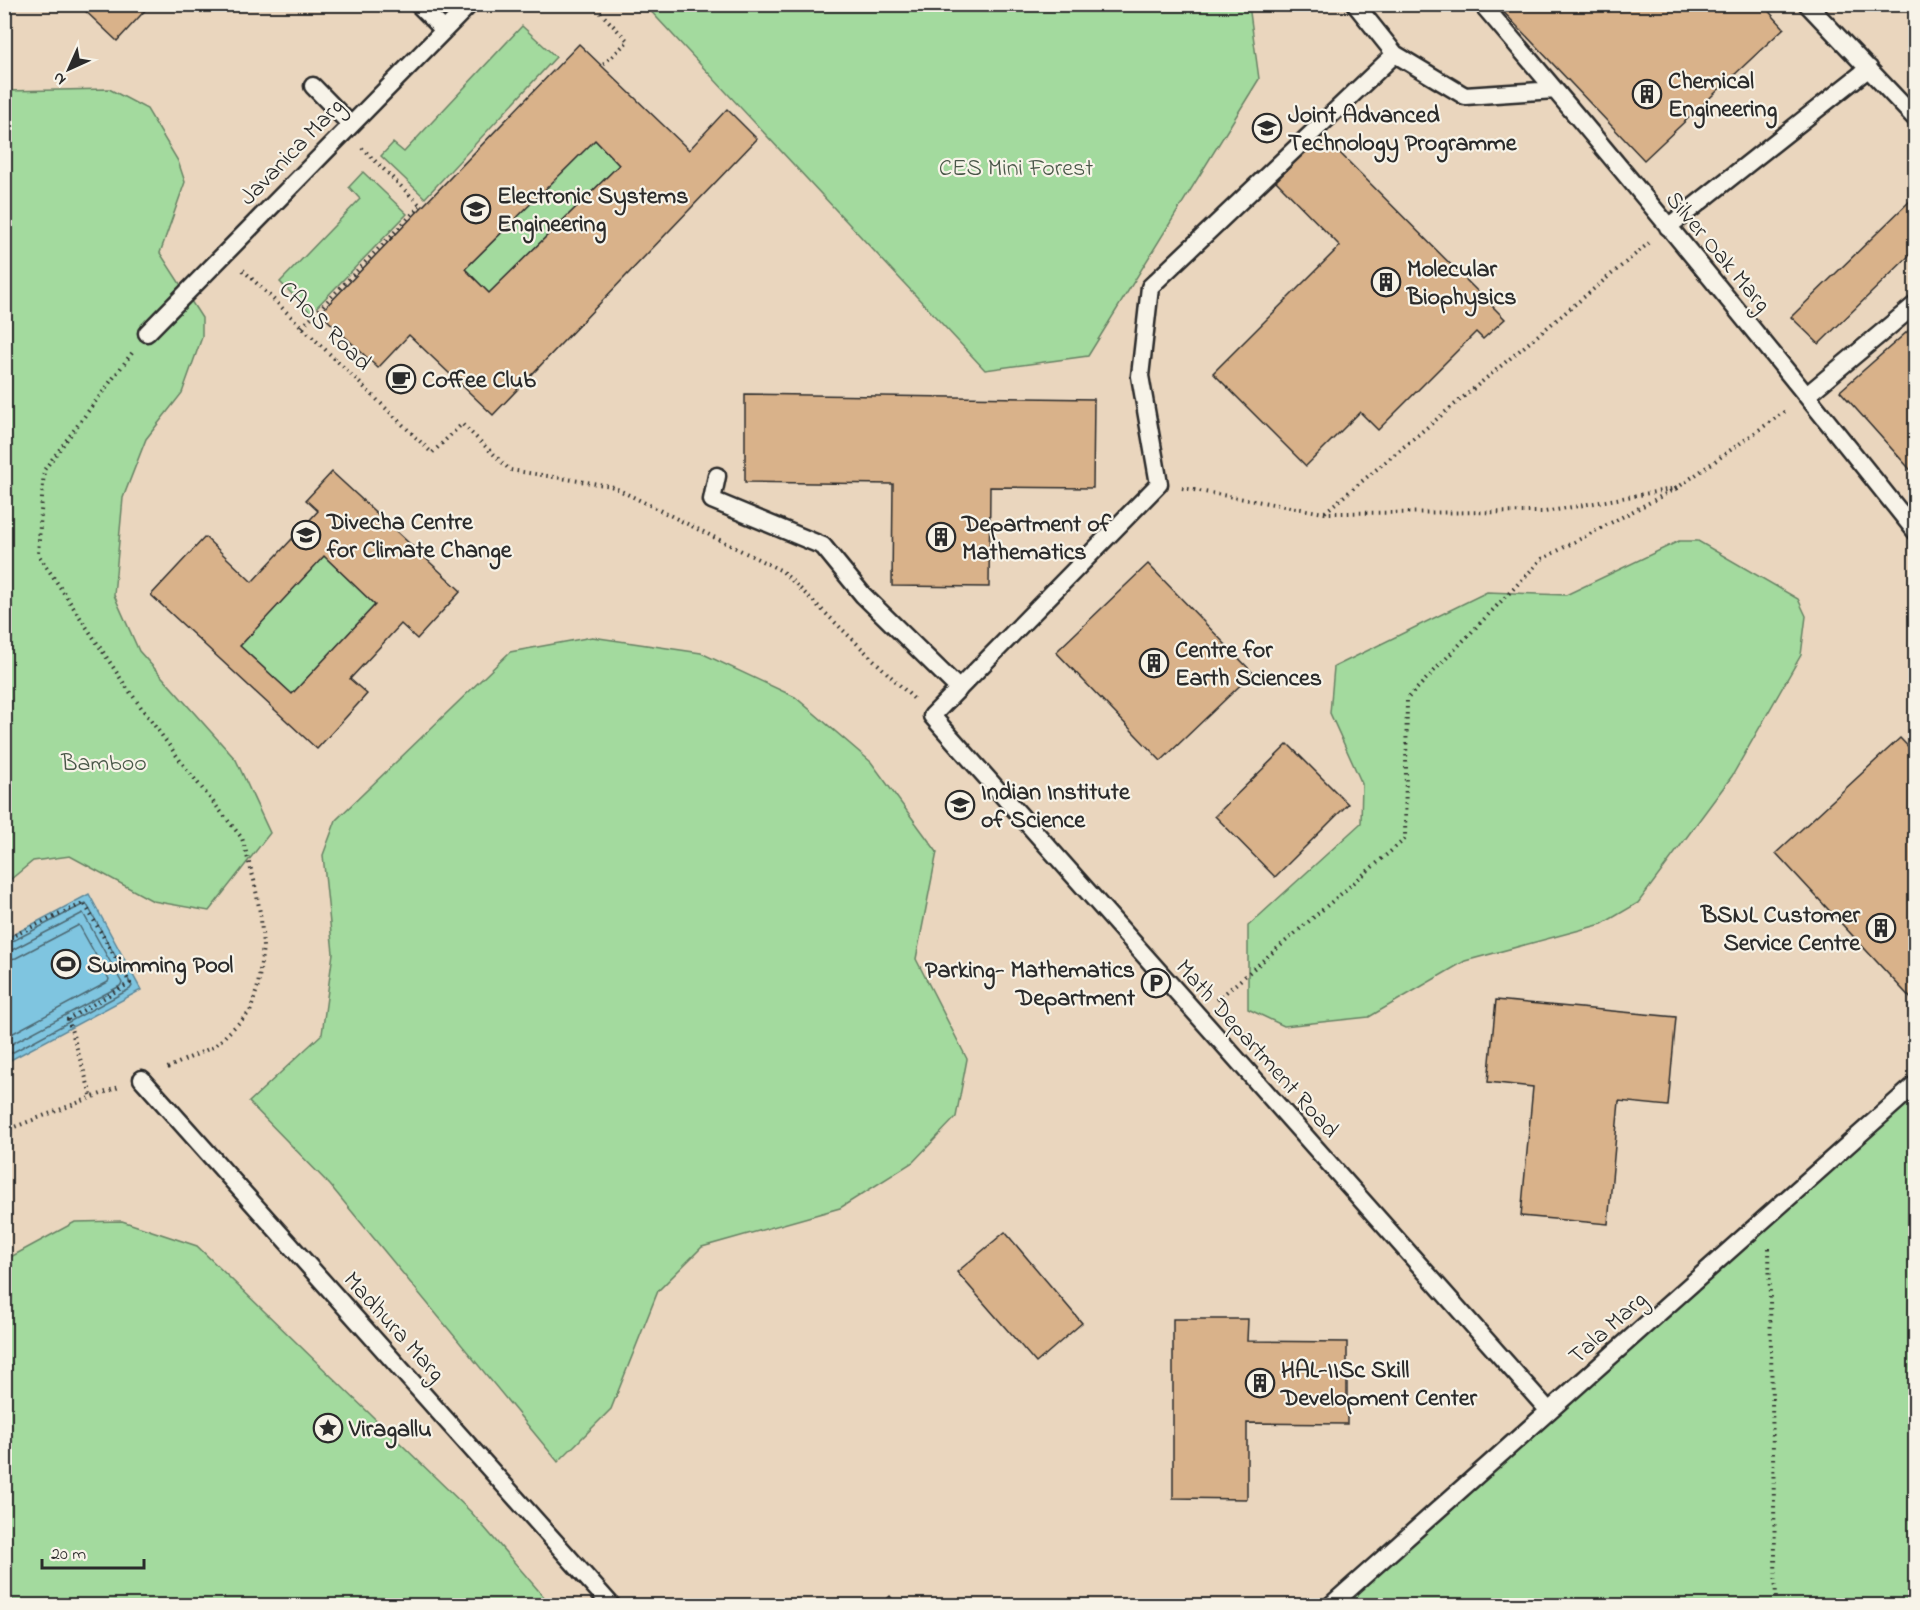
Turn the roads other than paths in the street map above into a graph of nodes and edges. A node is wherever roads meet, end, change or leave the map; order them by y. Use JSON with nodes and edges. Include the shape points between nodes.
{"nodes":[{"id":1,"x":418,"y":4,"type":"edge"},
{"id":2,"x":470,"y":4,"type":"edge"},
{"id":3,"x":1355,"y":4,"type":"edge"},
{"id":4,"x":1482,"y":4,"type":"edge"},
{"id":5,"x":1807,"y":4,"type":"edge"},
{"id":6,"x":444,"y":30,"type":"junction"},
{"id":7,"x":1395,"y":54,"type":"junction"},
{"id":8,"x":1869,"y":68,"type":"junction"},
{"id":9,"x":313,"y":86,"type":"dead end"},
{"id":10,"x":1555,"y":90,"type":"junction"},
{"id":11,"x":1916,"y":120,"type":"edge"},
{"id":12,"x":348,"y":128,"type":"junction"},
{"id":13,"x":1668,"y":227,"type":"junction"},
{"id":14,"x":1916,"y":304,"type":"edge"},
{"id":15,"x":147,"y":333,"type":"road end"},
{"id":16,"x":1807,"y":395,"type":"junction"},
{"id":17,"x":717,"y":476,"type":"dead end"},
{"id":18,"x":1916,"y":532,"type":"edge"},
{"id":19,"x":959,"y":689,"type":"junction"},
{"id":20,"x":142,"y":1079,"type":"road end"},
{"id":21,"x":1916,"y":1084,"type":"edge"},
{"id":22,"x":1549,"y":1411,"type":"junction"},
{"id":23,"x":612,"y":1605,"type":"edge"},
{"id":24,"x":1330,"y":1605,"type":"edge"}],
"edges":[{"from":1,"to":6,"type":"lane"},
{"from":2,"to":6,"type":"lane","name":"Javanica Marg"},
{"from":3,"to":7,"type":"lane"},
{"from":4,"to":10,"type":"lane","name":"Silver Oak Marg"},
{"from":5,"to":8,"type":"lane"},
{"from":6,"to":12,"type":"lane","name":"Javanica Marg"},
{"from":7,"to":10,"type":"lane","via":[[1465,96]]},
{"from":7,"to":19,"type":"lane","via":[[1150,287],[1140,376],[1159,484]]},
{"from":8,"to":11,"type":"lane"},
{"from":8,"to":13,"type":"lane"},
{"from":9,"to":12,"type":"lane"},
{"from":10,"to":13,"type":"lane","name":"Silver Oak Marg"},
{"from":12,"to":15,"type":"lane","name":"Javanica Marg"},
{"from":13,"to":16,"type":"lane","name":"Silver Oak Marg"},
{"from":14,"to":16,"type":"lane"},
{"from":16,"to":18,"type":"lane","name":"Silver Oak Marg"},
{"from":17,"to":19,"type":"lane","via":[[712,500],[823,546],[863,595]]},
{"from":19,"to":22,"type":"lane","name":"Math Department Road","via":[[932,716]]},
{"from":20,"to":23,"type":"lane","name":"Madhura Marg"},
{"from":21,"to":22,"type":"lane","name":"Tala Marg"},
{"from":22,"to":24,"type":"lane","name":"Tala Marg"}]}
